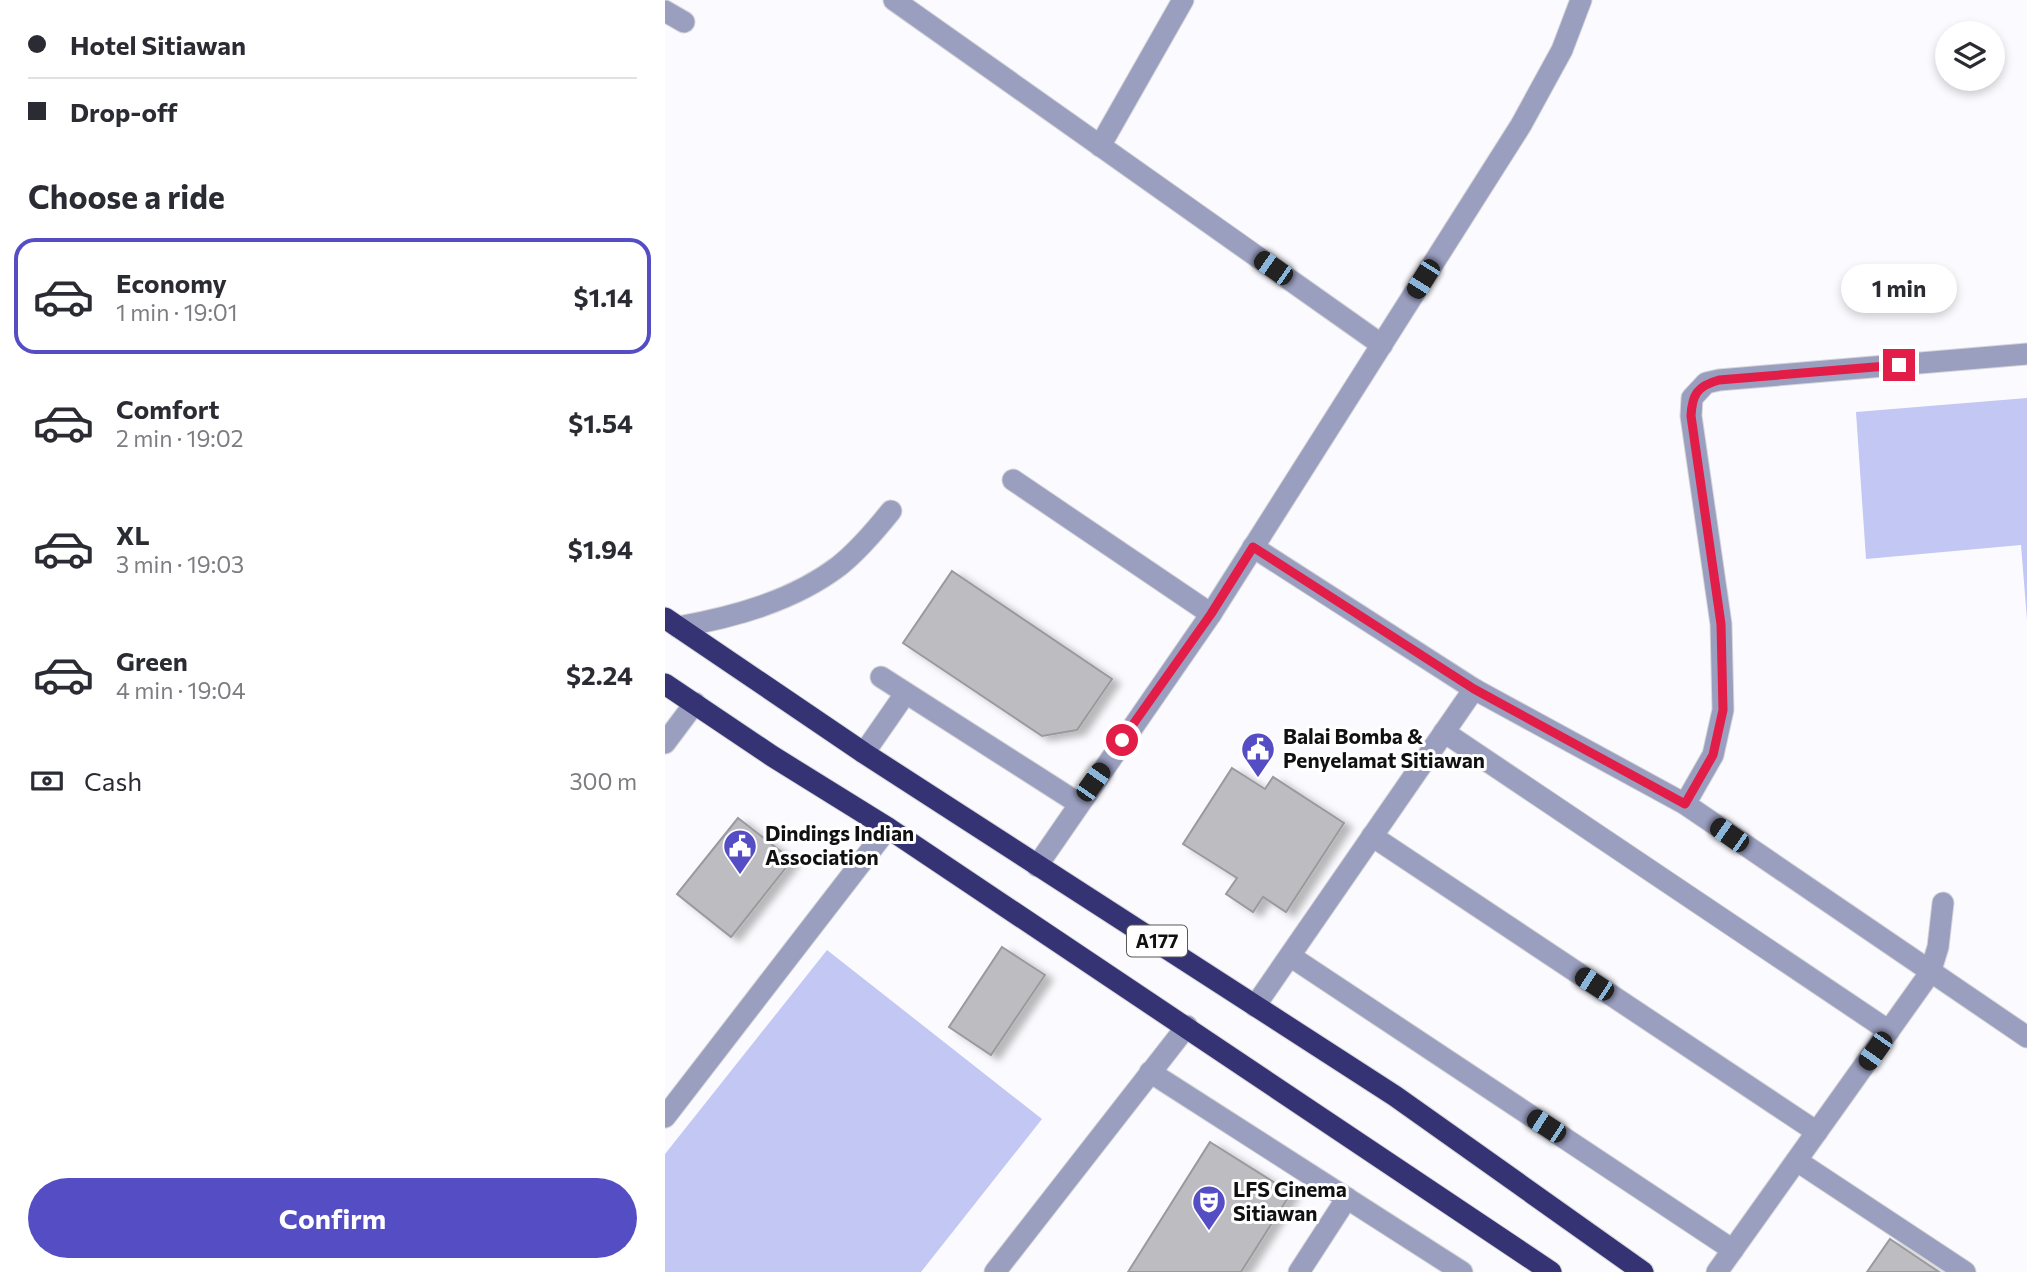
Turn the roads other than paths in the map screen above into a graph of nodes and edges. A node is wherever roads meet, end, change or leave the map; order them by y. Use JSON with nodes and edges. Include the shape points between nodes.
{"nodes":[{"id":1,"x":894,"y":0,"type":"edge"},
{"id":2,"x":1183,"y":0,"type":"edge"},
{"id":3,"x":1581,"y":0,"type":"edge"},
{"id":4,"x":665,"y":11,"type":"edge"},
{"id":5,"x":684,"y":22,"type":"dead end"},
{"id":6,"x":1100,"y":146,"type":"junction"},
{"id":7,"x":1381,"y":345,"type":"junction"},
{"id":8,"x":2027,"y":354,"type":"edge"},
{"id":9,"x":1013,"y":480,"type":"dead end"},
{"id":10,"x":891,"y":511,"type":"dead end"},
{"id":11,"x":1253,"y":547,"type":"junction"},
{"id":12,"x":1211,"y":614,"type":"junction"},
{"id":13,"x":672,"y":623,"type":"edge"},
{"id":14,"x":881,"y":677,"type":"dead end"},
{"id":15,"x":665,"y":684,"type":"edge"},
{"id":16,"x":1474,"y":689,"type":"junction"},
{"id":17,"x":905,"y":694,"type":"junction"},
{"id":18,"x":695,"y":704,"type":"junction"},
{"id":19,"x":1444,"y":732,"type":"junction"},
{"id":20,"x":665,"y":743,"type":"edge"},
{"id":21,"x":864,"y":753,"type":"junction"},
{"id":22,"x":1078,"y":803,"type":"junction"},
{"id":23,"x":1685,"y":804,"type":"junction"},
{"id":24,"x":888,"y":828,"type":"junction"},
{"id":25,"x":1372,"y":836,"type":"junction"},
{"id":26,"x":1037,"y":866,"type":"junction"},
{"id":27,"x":1943,"y":903,"type":"dead end"},
{"id":28,"x":1290,"y":956,"type":"junction"},
{"id":29,"x":1930,"y":973,"type":"junction"},
{"id":30,"x":1255,"y":1006,"type":"junction"},
{"id":31,"x":1187,"y":1026,"type":"junction"},
{"id":32,"x":1889,"y":1031,"type":"junction"},
{"id":33,"x":2027,"y":1038,"type":"edge"},
{"id":34,"x":1150,"y":1072,"type":"junction"},
{"id":35,"x":665,"y":1117,"type":"edge"},
{"id":36,"x":1817,"y":1132,"type":"junction"},
{"id":37,"x":1797,"y":1161,"type":"junction"},
{"id":38,"x":1347,"y":1198,"type":"junction"},
{"id":39,"x":1733,"y":1250,"type":"junction"},
{"id":40,"x":995,"y":1272,"type":"edge"},
{"id":41,"x":1299,"y":1272,"type":"edge"},
{"id":42,"x":1462,"y":1272,"type":"edge"},
{"id":43,"x":1551,"y":1272,"type":"edge"},
{"id":44,"x":1643,"y":1272,"type":"edge"},
{"id":45,"x":1717,"y":1272,"type":"edge"},
{"id":46,"x":1965,"y":1272,"type":"edge"}],
"edges":[{"from":1,"to":6,"type":"street"},
{"from":2,"to":6,"type":"street"},
{"from":3,"to":7,"type":"street","via":[[1562,50],[1521,125]]},
{"from":4,"to":5,"type":"street"},
{"from":6,"to":7,"type":"street"},
{"from":7,"to":11,"type":"street"},
{"from":8,"to":23,"type":"street","via":[[1719,380],[1706,383],[1692,398],[1721,624],[1723,710],[1713,755]]},
{"from":9,"to":12,"type":"street"},
{"from":10,"to":13,"type":"street","via":[[837,567],[792,593],[723,619]]},
{"from":11,"to":12,"type":"street"},
{"from":11,"to":16,"type":"street"},
{"from":12,"to":22,"type":"street"},
{"from":13,"to":21,"type":"highway","number":"A177"},
{"from":14,"to":17,"type":"street"},
{"from":15,"to":18,"type":"highway","number":"A177"},
{"from":16,"to":19,"type":"street"},
{"from":16,"to":23,"type":"street"},
{"from":17,"to":21,"type":"street"},
{"from":17,"to":22,"type":"street"},
{"from":18,"to":20,"type":"street"},
{"from":18,"to":24,"type":"highway","number":"A177"},
{"from":19,"to":25,"type":"street"},
{"from":19,"to":32,"type":"street"},
{"from":21,"to":26,"type":"highway","number":"A177"},
{"from":22,"to":26,"type":"street"},
{"from":23,"to":29,"type":"street"},
{"from":24,"to":31,"type":"highway","number":"A177"},
{"from":24,"to":35,"type":"street"},
{"from":25,"to":28,"type":"street"},
{"from":25,"to":36,"type":"street"},
{"from":26,"to":30,"type":"highway","number":"A177"},
{"from":27,"to":29,"type":"street"},
{"from":28,"to":30,"type":"street"},
{"from":28,"to":39,"type":"street"},
{"from":29,"to":32,"type":"street"},
{"from":29,"to":33,"type":"street"},
{"from":30,"to":44,"type":"highway","number":"A177","via":[[1395,1096]]},
{"from":31,"to":34,"type":"street"},
{"from":31,"to":43,"type":"highway","number":"A177"},
{"from":32,"to":36,"type":"street"},
{"from":34,"to":38,"type":"street"},
{"from":34,"to":40,"type":"street"},
{"from":36,"to":37,"type":"street"},
{"from":37,"to":39,"type":"street"},
{"from":37,"to":46,"type":"street"},
{"from":38,"to":41,"type":"street"},
{"from":38,"to":42,"type":"street"},
{"from":39,"to":45,"type":"street"}]}
